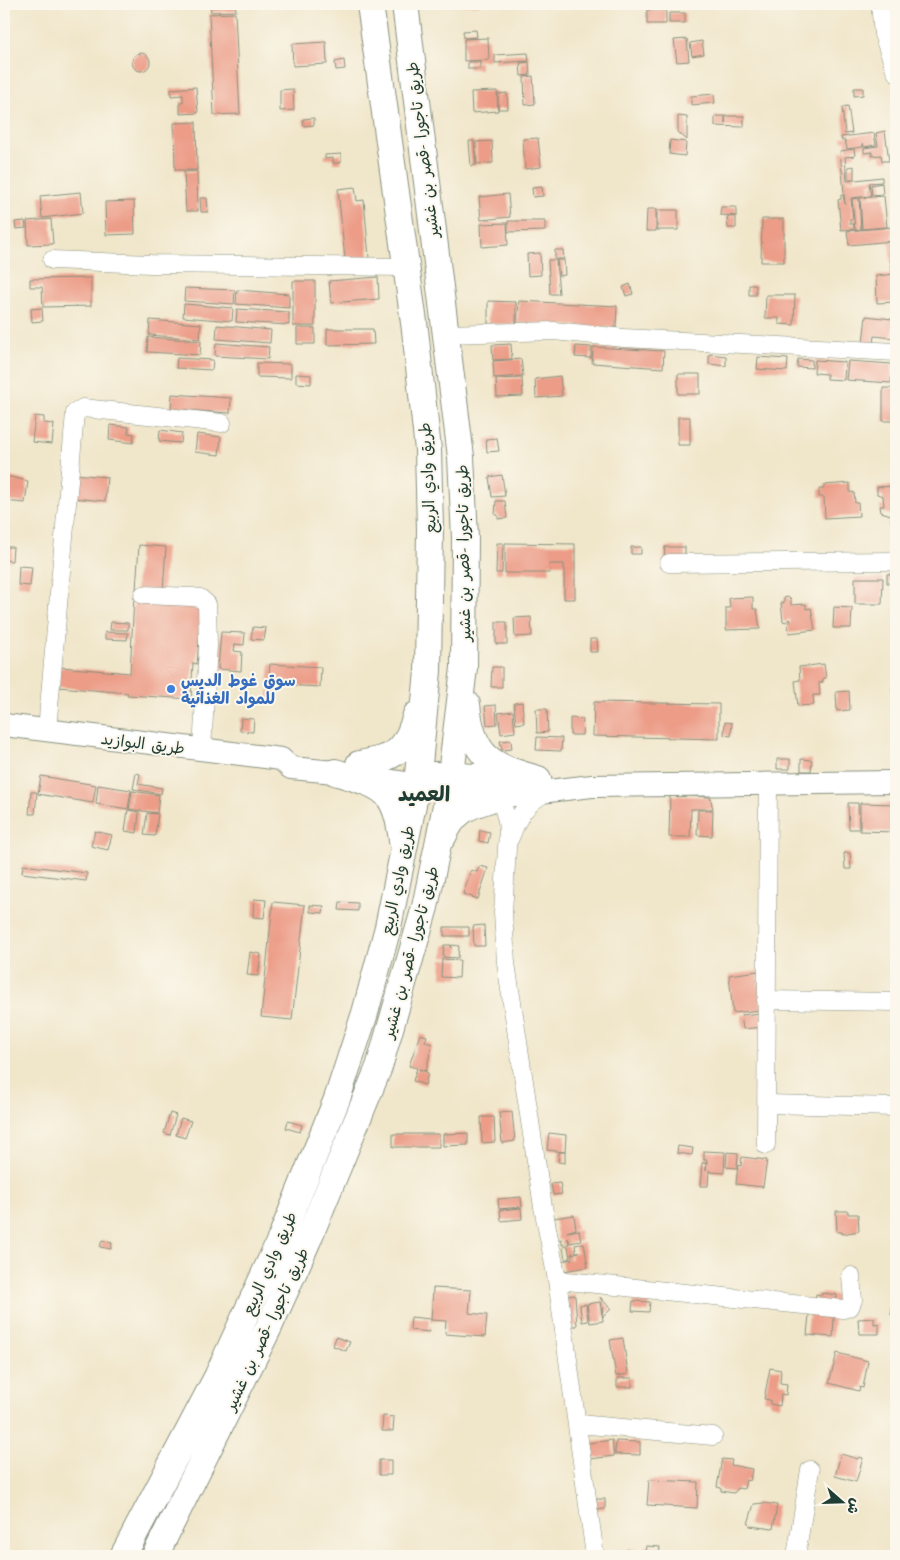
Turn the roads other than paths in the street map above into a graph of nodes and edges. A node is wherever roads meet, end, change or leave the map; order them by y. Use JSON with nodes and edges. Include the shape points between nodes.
{"nodes":[{"id":1,"x":370,"y":4,"type":"edge"},
{"id":2,"x":405,"y":4,"type":"edge"},
{"id":3,"x":880,"y":4,"type":"edge"},
{"id":4,"x":896,"y":72,"type":"edge"},
{"id":5,"x":428,"y":206,"type":"junction"},
{"id":6,"x":397,"y":207,"type":"junction"},
{"id":7,"x":52,"y":260,"type":"dead end"},
{"id":8,"x":406,"y":266,"type":"junction"},
{"id":9,"x":446,"y":334,"type":"junction"},
{"id":10,"x":896,"y":352,"type":"edge"},
{"id":11,"x":222,"y":423,"type":"dead end"},
{"id":12,"x":896,"y":561,"type":"edge"},
{"id":13,"x":669,"y":563,"type":"dead end"},
{"id":14,"x":143,"y":595,"type":"dead end"},
{"id":15,"x":464,"y":668,"type":"junction"},
{"id":16,"x":428,"y":671,"type":"junction"},
{"id":17,"x":4,"y":725,"type":"edge"},
{"id":18,"x":47,"y":730,"type":"junction"},
{"id":19,"x":202,"y":750,"type":"junction"},
{"id":20,"x":347,"y":768,"type":"junction"},
{"id":21,"x":418,"y":778,"type":"junction"},
{"id":22,"x":768,"y":782,"type":"junction"},
{"id":23,"x":896,"y":782,"type":"edge"},
{"id":24,"x":450,"y":783,"type":"junction"},
{"id":25,"x":543,"y":785,"type":"junction"},
{"id":26,"x":498,"y":797,"type":"junction"},
{"id":27,"x":508,"y":845,"type":"junction"},
{"id":28,"x":436,"y":851,"type":"junction"},
{"id":29,"x":404,"y":857,"type":"junction"},
{"id":30,"x":766,"y":1000,"type":"junction"},
{"id":31,"x":896,"y":1002,"type":"edge"},
{"id":32,"x":766,"y":1104,"type":"junction"},
{"id":33,"x":896,"y":1106,"type":"edge"},
{"id":34,"x":766,"y":1145,"type":"dead end"},
{"id":35,"x":851,"y":1276,"type":"dead end"},
{"id":36,"x":557,"y":1280,"type":"junction"},
{"id":37,"x":578,"y":1424,"type":"junction"},
{"id":38,"x":713,"y":1436,"type":"dead end"},
{"id":39,"x":810,"y":1470,"type":"dead end"},
{"id":40,"x":123,"y":1556,"type":"edge"},
{"id":41,"x":155,"y":1556,"type":"edge"},
{"id":42,"x":595,"y":1556,"type":"edge"},
{"id":43,"x":796,"y":1556,"type":"edge"}],
"edges":[{"from":1,"to":6,"type":"highway","name":"طريق وادي الربيع"},
{"from":2,"to":5,"type":"highway","name":"طريق تاجورا -قصر بن غشير"},
{"from":3,"to":4,"type":"street","via":[[883,34]]},
{"from":5,"to":6,"type":"highway"},
{"from":5,"to":9,"type":"highway","name":"طريق تاجورا -قصر بن غشير"},
{"from":6,"to":8,"type":"highway","name":"طريق وادي الربيع"},
{"from":7,"to":8,"type":"street"},
{"from":8,"to":16,"type":"highway","name":"طريق وادي الربيع","via":[[428,450]]},
{"from":9,"to":10,"type":"street","via":[[554,331],[624,338]]},
{"from":9,"to":15,"type":"highway","name":"طريق تاجورا -قصر بن غشير","via":[[461,466],[465,538]]},
{"from":11,"to":18,"type":"street","via":[[83,408],[75,413]]},
{"from":12,"to":13,"type":"street"},
{"from":14,"to":19,"type":"street","via":[[200,598],[207,604]]},
{"from":15,"to":24,"type":"highway","name":"طريق تاجورا -قصر بن غشير"},
{"from":15,"to":25,"type":"highway","via":[[470,727],[477,746],[498,766]]},
{"from":16,"to":20,"type":"highway","via":[[406,743],[388,758]]},
{"from":16,"to":21,"type":"highway","name":"طريق وادي الربيع"},
{"from":17,"to":18,"type":"main road","name":"طريق البوازيد"},
{"from":18,"to":19,"type":"main road","name":"طريق البوازيد"},
{"from":19,"to":20,"type":"main road","name":"طريق البوازيد","via":[[281,759],[293,754]]},
{"from":20,"to":21,"type":"main road","name":"طريق البوازيد"},
{"from":20,"to":29,"type":"highway","via":[[390,797],[398,812]]},
{"from":21,"to":24,"type":"main road","name":"طريق البوازيد"},
{"from":21,"to":29,"type":"highway","name":"طريق وادي الربيع"},
{"from":22,"to":23,"type":"main road"},
{"from":22,"to":25,"type":"main road"},
{"from":22,"to":30,"type":"street"},
{"from":24,"to":25,"type":"main road"},
{"from":24,"to":26,"type":"main road"},
{"from":24,"to":28,"type":"highway","name":"طريق تاجورا -قصر بن غشير"},
{"from":25,"to":26,"type":"main road"},
{"from":25,"to":27,"type":"street","via":[[521,811]]},
{"from":26,"to":27,"type":"street","via":[[507,820]]},
{"from":26,"to":28,"type":"highway","via":[[461,810],[449,824]]},
{"from":27,"to":36,"type":"street","via":[[503,912],[506,963]]},
{"from":28,"to":41,"type":"highway","name":"طريق تاجورا -قصر بن غشير","via":[[426,907],[372,1084],[269,1327]]},
{"from":29,"to":40,"type":"highway","name":"طريق وادي الربيع","via":[[365,1013],[337,1099],[304,1184],[216,1377]]},
{"from":30,"to":31,"type":"street"},
{"from":30,"to":32,"type":"street"},
{"from":32,"to":33,"type":"street"},
{"from":32,"to":34,"type":"street"},
{"from":35,"to":36,"type":"street","via":[[854,1300],[843,1310]]},
{"from":36,"to":37,"type":"street"},
{"from":37,"to":38,"type":"street"},
{"from":37,"to":42,"type":"street"},
{"from":39,"to":43,"type":"street"}]}
